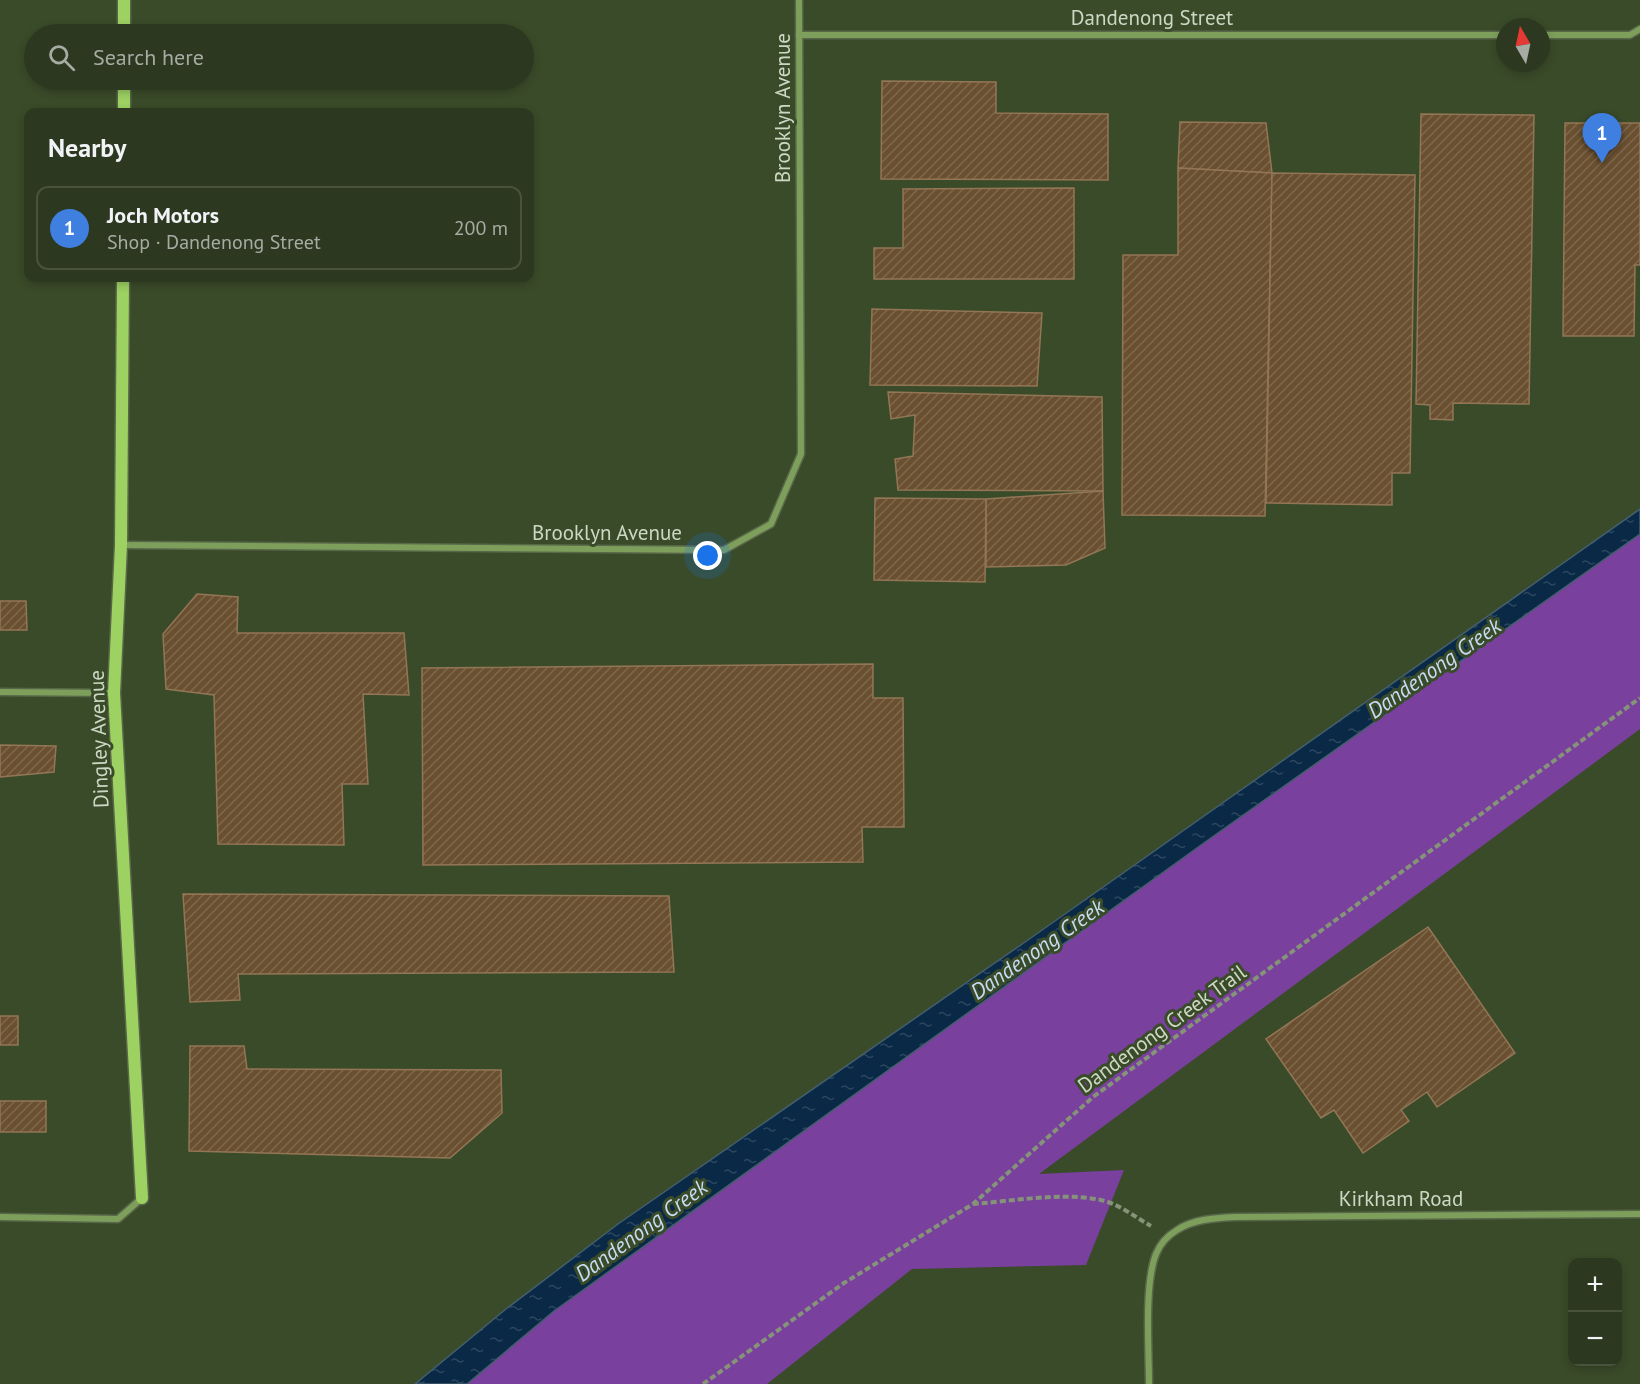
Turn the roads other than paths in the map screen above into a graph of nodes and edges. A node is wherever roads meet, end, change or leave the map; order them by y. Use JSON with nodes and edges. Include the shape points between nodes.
{"nodes":[{"id":1,"x":124,"y":0,"type":"edge"},
{"id":2,"x":799,"y":0,"type":"edge"},
{"id":3,"x":124,"y":24,"type":"edge"},
{"id":4,"x":1640,"y":29,"type":"edge"},
{"id":5,"x":799,"y":35,"type":"junction"},
{"id":6,"x":1496,"y":35,"type":"edge"},
{"id":7,"x":1550,"y":35,"type":"edge"},
{"id":8,"x":124,"y":90,"type":"edge"},
{"id":9,"x":124,"y":108,"type":"edge"},
{"id":10,"x":123,"y":282,"type":"edge"},
{"id":11,"x":121,"y":545,"type":"junction"},
{"id":12,"x":0,"y":692,"type":"edge"},
{"id":13,"x":114,"y":693,"type":"junction"},
{"id":14,"x":142,"y":1198,"type":"joint"},
{"id":15,"x":1640,"y":1214,"type":"edge"},
{"id":16,"x":0,"y":1217,"type":"edge"},
{"id":17,"x":1149,"y":1384,"type":"edge"}],
"edges":[{"from":1,"to":3,"type":"street"},
{"from":2,"to":5,"type":"street","name":"Brooklyn Avenue"},
{"from":4,"to":7,"type":"street","via":[[1630,34]]},
{"from":5,"to":6,"type":"street","name":"Dandenong Street"},
{"from":5,"to":11,"type":"street","name":"Brooklyn Avenue","via":[[801,454],[771,524],[724,550]]},
{"from":8,"to":9,"type":"street"},
{"from":10,"to":11,"type":"street","name":"Dingley Avenue"},
{"from":11,"to":13,"type":"street","name":"Dingley Avenue"},
{"from":12,"to":13,"type":"street"},
{"from":13,"to":14,"type":"street","name":"Dingley Avenue"},
{"from":14,"to":16,"type":"street","via":[[118,1219]]},
{"from":15,"to":17,"type":"street","name":"Kirkham Road","via":[[1235,1217],[1188,1224],[1167,1237],[1155,1255],[1150,1279]]}]}
